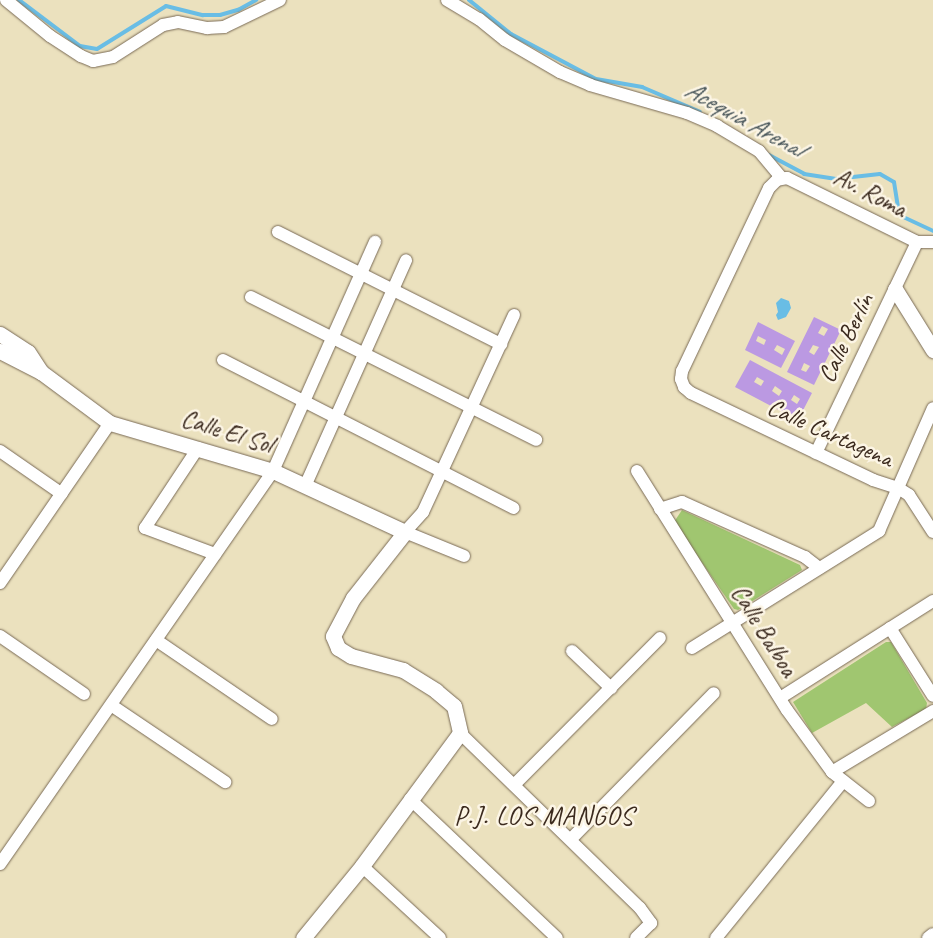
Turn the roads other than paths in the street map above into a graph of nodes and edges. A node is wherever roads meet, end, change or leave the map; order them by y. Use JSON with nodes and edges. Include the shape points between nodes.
{"nodes":[{"id":1,"x":6,"y":0,"type":"edge"},
{"id":2,"x":280,"y":0,"type":"edge"},
{"id":3,"x":448,"y":0,"type":"edge"},
{"id":4,"x":785,"y":178,"type":"junction"},
{"id":5,"x":278,"y":232,"type":"dead end"},
{"id":6,"x":375,"y":242,"type":"dead end"},
{"id":7,"x":917,"y":242,"type":"junction"},
{"id":8,"x":933,"y":242,"type":"edge"},
{"id":9,"x":406,"y":260,"type":"dead end"},
{"id":10,"x":361,"y":273,"type":"junction"},
{"id":11,"x":393,"y":288,"type":"junction"},
{"id":12,"x":895,"y":288,"type":"junction"},
{"id":13,"x":251,"y":297,"type":"dead end"},
{"id":14,"x":514,"y":315,"type":"dead end"},
{"id":15,"x":0,"y":334,"type":"edge"},
{"id":16,"x":331,"y":338,"type":"junction"},
{"id":17,"x":501,"y":344,"type":"junction"},
{"id":18,"x":933,"y":350,"type":"edge"},
{"id":19,"x":0,"y":351,"type":"edge"},
{"id":20,"x":364,"y":355,"type":"junction"},
{"id":21,"x":223,"y":360,"type":"dead end"},
{"id":22,"x":41,"y":372,"type":"junction"},
{"id":23,"x":304,"y":401,"type":"junction"},
{"id":24,"x":472,"y":407,"type":"junction"},
{"id":25,"x":933,"y":408,"type":"edge"},
{"id":26,"x":336,"y":417,"type":"junction"},
{"id":27,"x":110,"y":422,"type":"junction"},
{"id":28,"x":536,"y":440,"type":"dead end"},
{"id":29,"x":198,"y":448,"type":"junction"},
{"id":30,"x":0,"y":451,"type":"edge"},
{"id":31,"x":816,"y":453,"type":"junction"},
{"id":32,"x":274,"y":471,"type":"junction"},
{"id":33,"x":442,"y":471,"type":"junction"},
{"id":34,"x":637,"y":471,"type":"dead end"},
{"id":35,"x":306,"y":484,"type":"junction"},
{"id":36,"x":898,"y":488,"type":"junction"},
{"id":37,"x":62,"y":494,"type":"junction"},
{"id":38,"x":514,"y":508,"type":"dead end"},
{"id":39,"x":660,"y":509,"type":"junction"},
{"id":40,"x":404,"y":532,"type":"junction"},
{"id":41,"x":933,"y":532,"type":"edge"},
{"id":42,"x":215,"y":554,"type":"junction"},
{"id":43,"x":464,"y":556,"type":"dead end"},
{"id":44,"x":819,"y":568,"type":"junction"},
{"id":45,"x":0,"y":583,"type":"edge"},
{"id":46,"x":933,"y":601,"type":"edge"},
{"id":47,"x":732,"y":623,"type":"junction"},
{"id":48,"x":890,"y":628,"type":"junction"},
{"id":49,"x":0,"y":636,"type":"edge"},
{"id":50,"x":660,"y":638,"type":"dead end"},
{"id":51,"x":156,"y":640,"type":"junction"},
{"id":52,"x":692,"y":648,"type":"dead end"},
{"id":53,"x":572,"y":651,"type":"dead end"},
{"id":54,"x":610,"y":688,"type":"junction"},
{"id":55,"x":714,"y":693,"type":"dead end"},
{"id":56,"x":84,"y":694,"type":"dead end"},
{"id":57,"x":933,"y":696,"type":"edge"},
{"id":58,"x":780,"y":698,"type":"junction"},
{"id":59,"x":111,"y":705,"type":"junction"},
{"id":60,"x":933,"y":711,"type":"edge"},
{"id":61,"x":272,"y":719,"type":"dead end"},
{"id":62,"x":460,"y":733,"type":"junction"},
{"id":63,"x":832,"y":772,"type":"junction"},
{"id":64,"x":843,"y":781,"type":"junction"},
{"id":65,"x":225,"y":782,"type":"dead end"},
{"id":66,"x":514,"y":785,"type":"junction"},
{"id":67,"x":410,"y":799,"type":"junction"},
{"id":68,"x":869,"y":801,"type":"dead end"},
{"id":69,"x":571,"y":839,"type":"junction"},
{"id":70,"x":0,"y":864,"type":"edge"},
{"id":71,"x":362,"y":866,"type":"junction"},
{"id":72,"x":303,"y":938,"type":"edge"},
{"id":73,"x":440,"y":938,"type":"edge"},
{"id":74,"x":557,"y":938,"type":"edge"},
{"id":75,"x":636,"y":938,"type":"edge"},
{"id":76,"x":716,"y":938,"type":"edge"}],
"edges":[{"from":1,"to":2,"type":"street","via":[[50,36],[94,61],[114,57],[163,25],[178,22],[207,28],[224,27]]},
{"from":3,"to":4,"type":"street","via":[[505,40],[560,72],[590,85],[687,113],[710,123],[759,151]]},
{"from":4,"to":7,"type":"street","name":"Av. Roma"},
{"from":4,"to":31,"type":"street","name":"Calle Cartagena","via":[[769,188],[682,371],[681,383],[691,393]]},
{"from":5,"to":10,"type":"street"},
{"from":6,"to":10,"type":"street"},
{"from":7,"to":8,"type":"street","name":"Av. Roma"},
{"from":7,"to":12,"type":"street","name":"Calle Berlín"},
{"from":9,"to":11,"type":"street"},
{"from":10,"to":11,"type":"street"},
{"from":10,"to":16,"type":"street"},
{"from":11,"to":17,"type":"street"},
{"from":11,"to":20,"type":"street"},
{"from":12,"to":18,"type":"street"},
{"from":12,"to":31,"type":"street","name":"Calle Berlín"},
{"from":13,"to":16,"type":"street"},
{"from":14,"to":17,"type":"street"},
{"from":15,"to":22,"type":"street","via":[[28,352]]},
{"from":16,"to":20,"type":"street"},
{"from":16,"to":23,"type":"street"},
{"from":17,"to":24,"type":"street"},
{"from":19,"to":22,"type":"street"},
{"from":20,"to":24,"type":"street"},
{"from":20,"to":26,"type":"street"},
{"from":21,"to":23,"type":"street"},
{"from":22,"to":27,"type":"street","name":"Calle El Sol"},
{"from":23,"to":26,"type":"street"},
{"from":23,"to":32,"type":"street"},
{"from":24,"to":28,"type":"street"},
{"from":24,"to":33,"type":"street"},
{"from":25,"to":36,"type":"street"},
{"from":26,"to":33,"type":"street"},
{"from":26,"to":35,"type":"street"},
{"from":27,"to":29,"type":"street","name":"Calle El Sol"},
{"from":27,"to":37,"type":"street"},
{"from":29,"to":32,"type":"street","name":"Calle El Sol"},
{"from":29,"to":42,"type":"street","via":[[145,528]]},
{"from":30,"to":37,"type":"street"},
{"from":31,"to":36,"type":"street","name":"Calle Cartagena"},
{"from":32,"to":35,"type":"street","name":"Calle El Sol"},
{"from":32,"to":42,"type":"street"},
{"from":33,"to":38,"type":"street"},
{"from":33,"to":40,"type":"street","via":[[424,512]]},
{"from":34,"to":39,"type":"street","name":"Calle Balboa"},
{"from":35,"to":40,"type":"street","name":"Calle El Sol"},
{"from":36,"to":41,"type":"street","name":"Calle Cartagena","via":[[909,495]]},
{"from":36,"to":44,"type":"street","via":[[879,532]]},
{"from":37,"to":45,"type":"street"},
{"from":39,"to":44,"type":"street","via":[[682,502],[805,557]]},
{"from":39,"to":47,"type":"street","name":"Calle Balboa"},
{"from":40,"to":43,"type":"street"},
{"from":40,"to":62,"type":"street","via":[[353,598],[333,636],[338,648],[352,656],[403,670],[436,691],[454,706]]},
{"from":42,"to":51,"type":"street"},
{"from":44,"to":47,"type":"street"},
{"from":46,"to":48,"type":"street"},
{"from":47,"to":52,"type":"street"},
{"from":47,"to":58,"type":"street","name":"Calle Balboa"},
{"from":48,"to":57,"type":"street"},
{"from":48,"to":58,"type":"street"},
{"from":49,"to":56,"type":"street"},
{"from":50,"to":54,"type":"street"},
{"from":51,"to":59,"type":"street"},
{"from":51,"to":61,"type":"street"},
{"from":53,"to":54,"type":"street"},
{"from":54,"to":66,"type":"street"},
{"from":55,"to":69,"type":"street"},
{"from":58,"to":63,"type":"street","name":"Calle Balboa"},
{"from":59,"to":65,"type":"street"},
{"from":59,"to":70,"type":"street"},
{"from":60,"to":63,"type":"street"},
{"from":62,"to":66,"type":"street"},
{"from":62,"to":67,"type":"street"},
{"from":63,"to":64,"type":"street","name":"Calle Balboa"},
{"from":64,"to":68,"type":"street","name":"Calle Balboa"},
{"from":64,"to":76,"type":"street"},
{"from":66,"to":69,"type":"street"},
{"from":67,"to":71,"type":"street"},
{"from":67,"to":74,"type":"street"},
{"from":69,"to":75,"type":"street","via":[[651,923]]},
{"from":71,"to":72,"type":"street"},
{"from":71,"to":73,"type":"street"}]}
